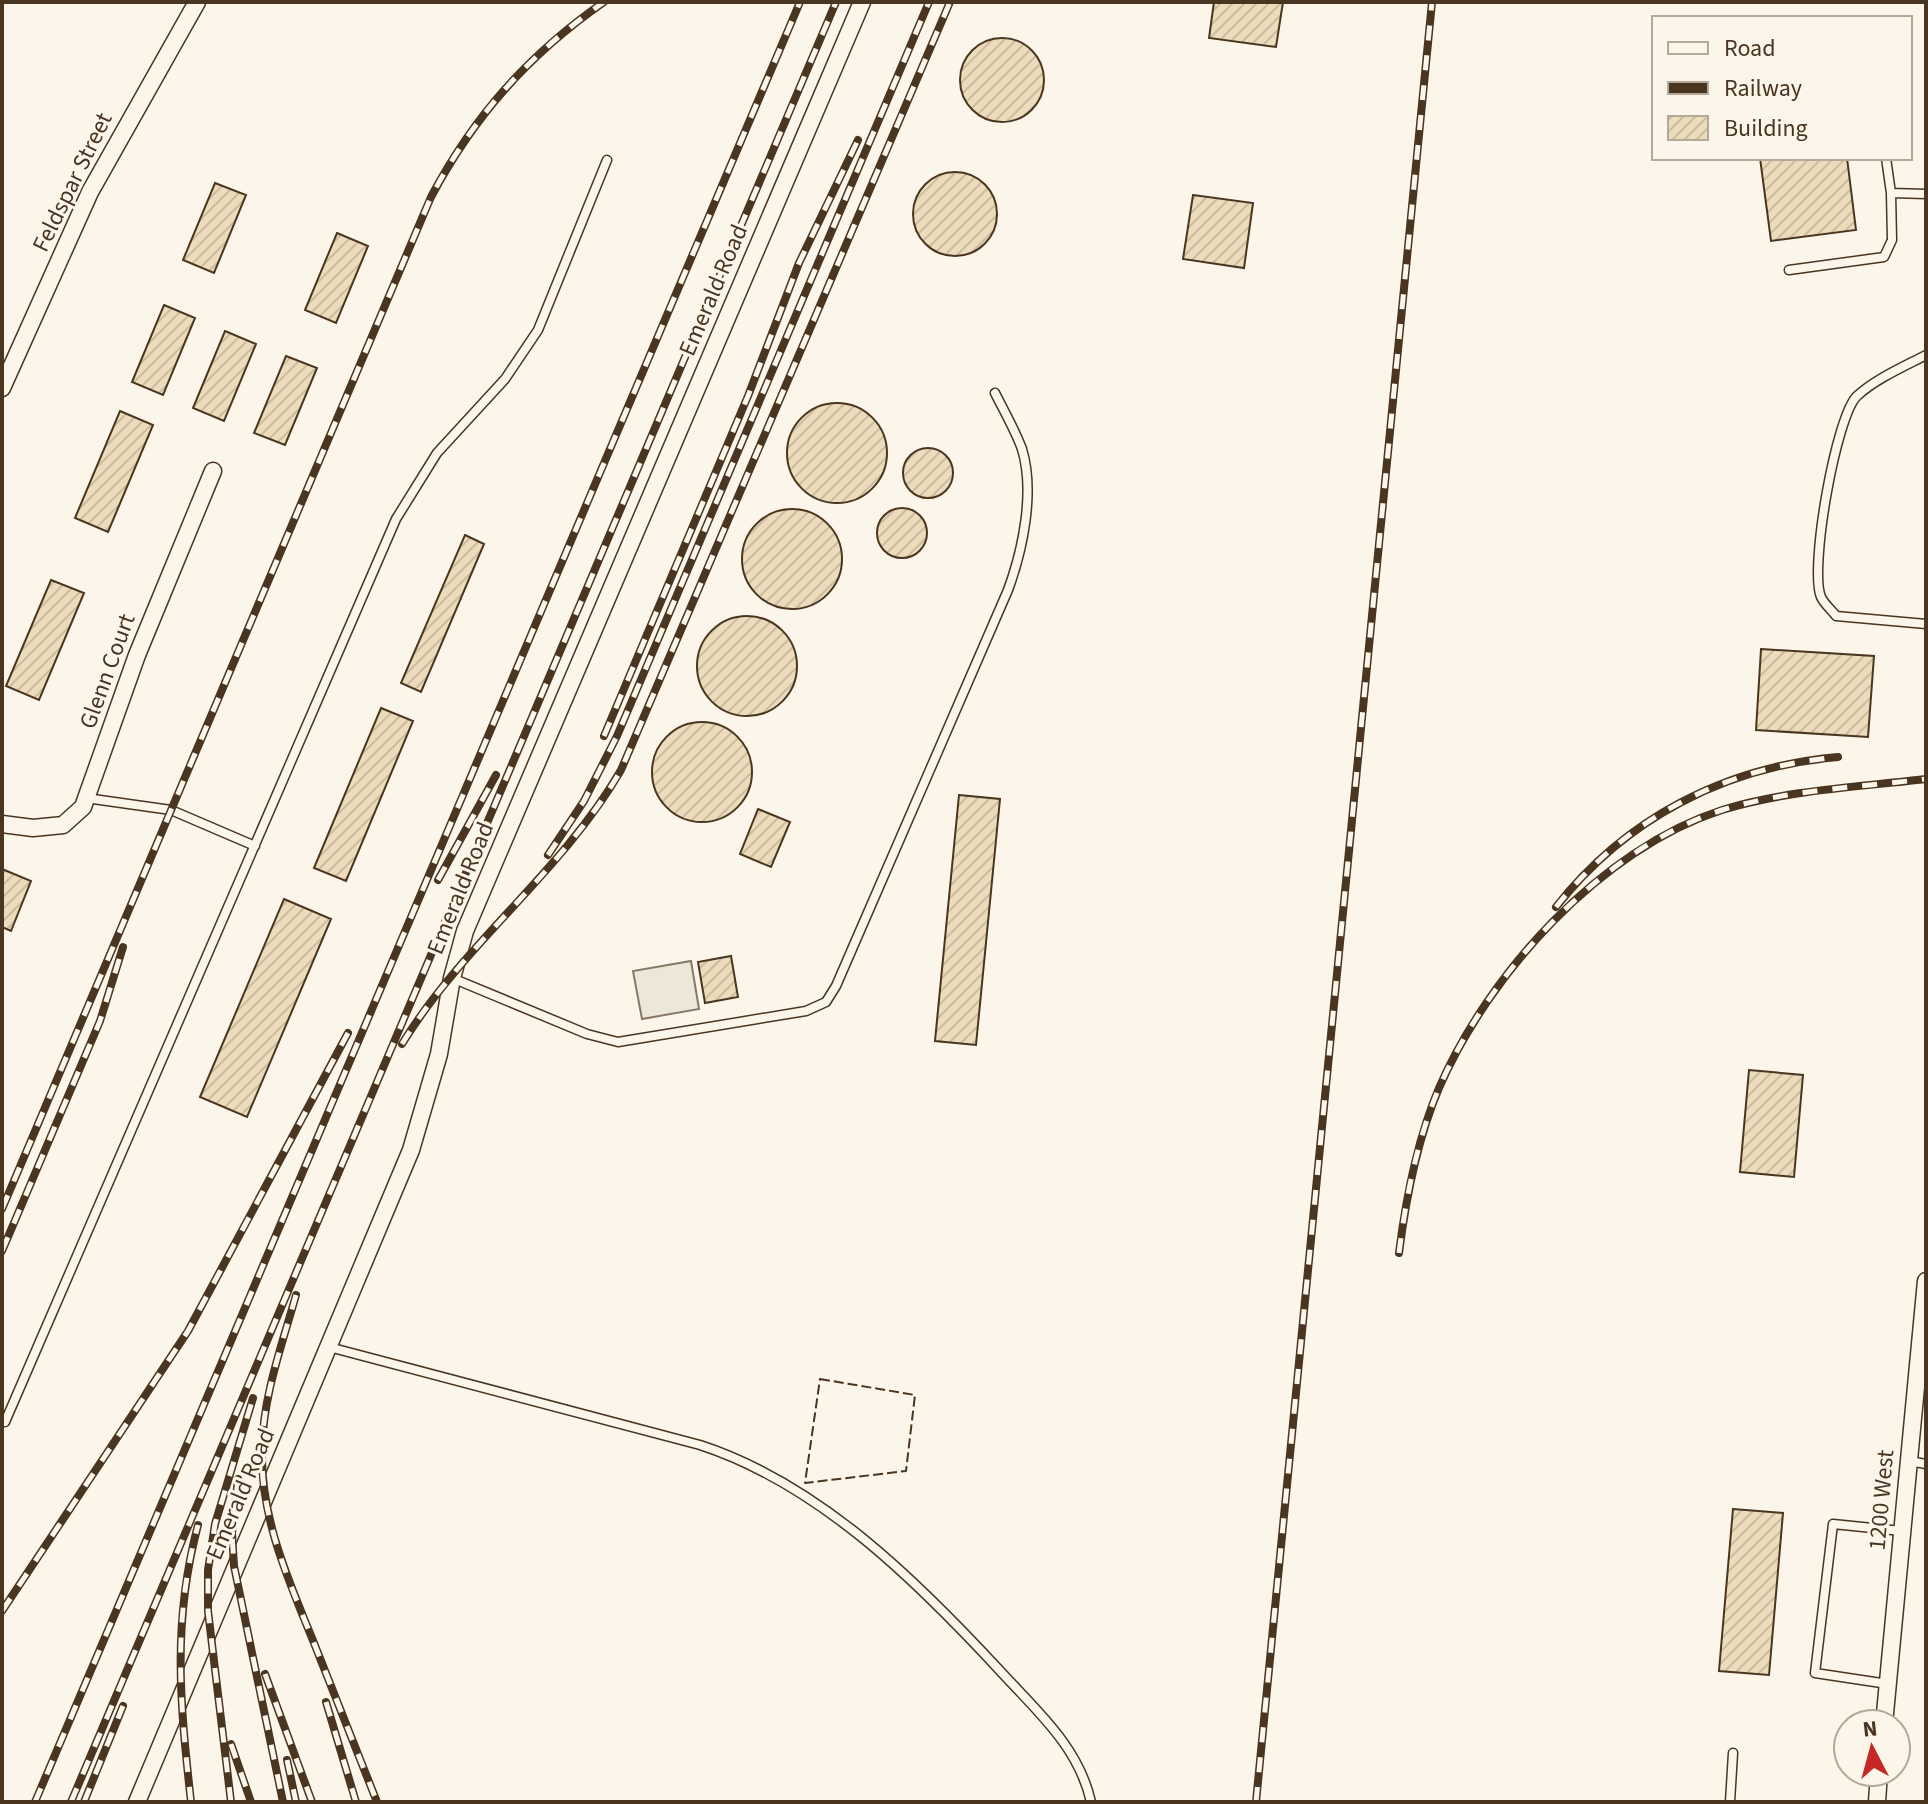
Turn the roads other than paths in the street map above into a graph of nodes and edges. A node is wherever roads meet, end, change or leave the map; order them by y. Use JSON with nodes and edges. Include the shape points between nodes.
{"nodes":[{"id":1,"x":197,"y":2,"type":"edge"},
{"id":2,"x":862,"y":2,"type":"edge"},
{"id":3,"x":607,"y":160,"type":"dead end"},
{"id":4,"x":1886,"y":160,"type":"edge"},
{"id":5,"x":1891,"y":193,"type":"junction"},
{"id":6,"x":1926,"y":194,"type":"edge"},
{"id":7,"x":1789,"y":270,"type":"dead end"},
{"id":8,"x":1926,"y":355,"type":"edge"},
{"id":9,"x":2,"y":388,"type":"edge"},
{"id":10,"x":995,"y":393,"type":"dead end"},
{"id":11,"x":213,"y":471,"type":"dead end"},
{"id":12,"x":1926,"y":624,"type":"edge"},
{"id":13,"x":86,"y":798,"type":"junction"},
{"id":14,"x":2,"y":824,"type":"edge"},
{"id":15,"x":255,"y":846,"type":"junction"},
{"id":16,"x":452,"y":978,"type":"junction"},
{"id":17,"x":1926,"y":1281,"type":"edge"},
{"id":18,"x":329,"y":1347,"type":"junction"},
{"id":19,"x":5,"y":1422,"type":"dead end"},
{"id":20,"x":1918,"y":1462,"type":"edge"},
{"id":21,"x":1902,"y":1531,"type":"junction"},
{"id":22,"x":1888,"y":1684,"type":"junction"},
{"id":23,"x":1886,"y":1708,"type":"edge"},
{"id":24,"x":1733,"y":1753,"type":"dead end"},
{"id":25,"x":137,"y":1802,"type":"edge"},
{"id":26,"x":1091,"y":1802,"type":"edge"},
{"id":27,"x":1730,"y":1802,"type":"edge"}],
"edges":[{"from":1,"to":9,"type":"street","name":"Feldspar Street","via":[[90,192]]},
{"from":2,"to":16,"type":"street","name":"Emerald Road","via":[[465,931]]},
{"from":3,"to":15,"type":"lane","via":[[538,330],[505,379],[437,453],[396,519]]},
{"from":4,"to":5,"type":"lane"},
{"from":5,"to":6,"type":"lane"},
{"from":5,"to":7,"type":"lane","via":[[1892,240],[1884,257]]},
{"from":8,"to":12,"type":"lane","via":[[1856,396],[1842,427],[1820,526],[1818,578],[1821,597],[1836,616]]},
{"from":10,"to":16,"type":"lane","via":[[1026,471],[1018,559],[826,1002],[806,1011],[618,1042]]},
{"from":11,"to":13,"type":"street","name":"Glenn Court","via":[[137,655]]},
{"from":13,"to":14,"type":"street","name":"Glenn Court","via":[[63,825]]},
{"from":13,"to":15,"type":"lane","via":[[171,810]]},
{"from":15,"to":19,"type":"lane"},
{"from":16,"to":18,"type":"street","name":"Emerald Road","via":[[420,1123]]},
{"from":17,"to":20,"type":"street","name":"1200 West"},
{"from":18,"to":25,"type":"street","name":"Emerald Road"},
{"from":18,"to":26,"type":"lane","via":[[700,1445],[773,1477],[937,1602],[1060,1736],[1077,1762]]},
{"from":20,"to":21,"type":"street","name":"1200 West"},
{"from":21,"to":22,"type":"street","name":"1200 West"},
{"from":21,"to":22,"type":"lane","via":[[1833,1524],[1815,1673]]},
{"from":22,"to":23,"type":"street","name":"1200 West"},
{"from":24,"to":27,"type":"lane"}]}
